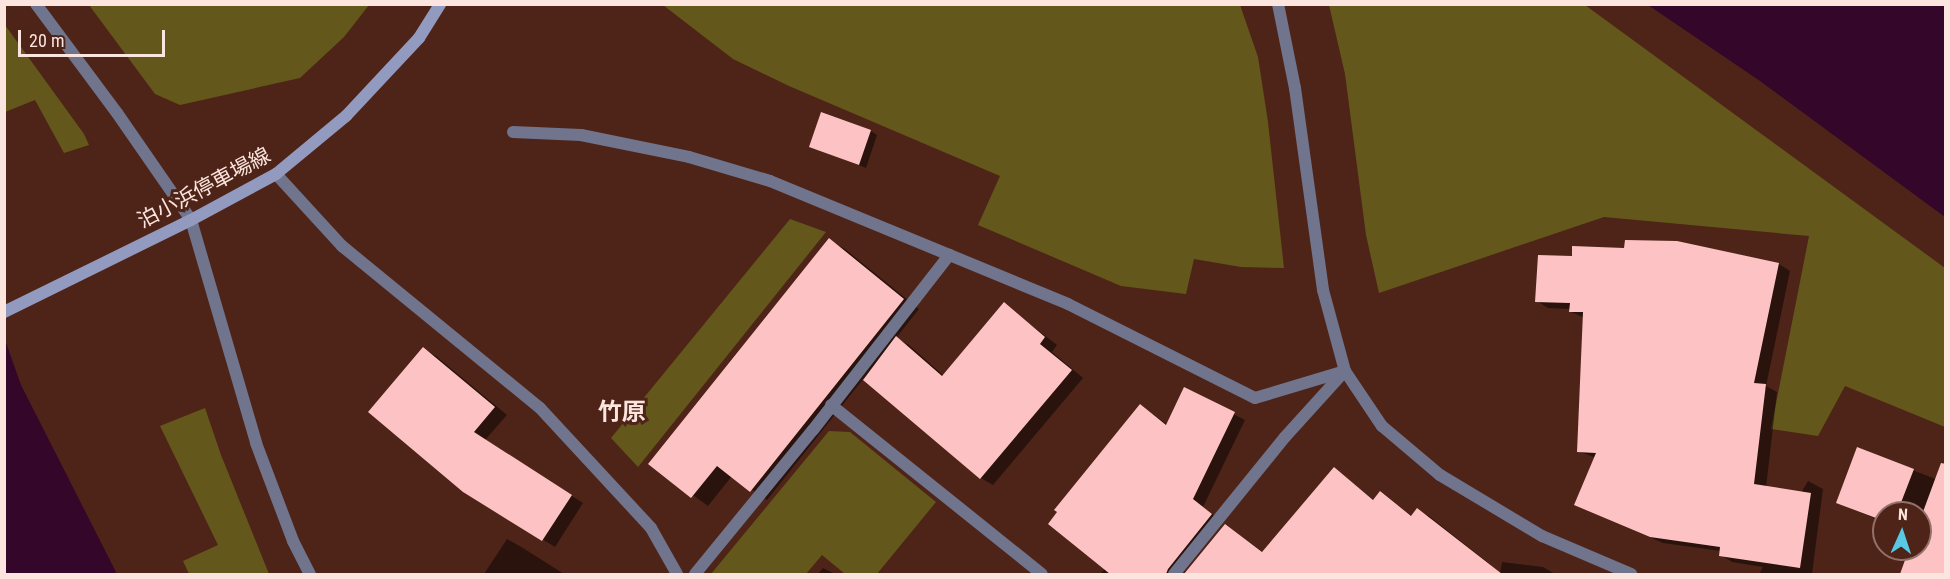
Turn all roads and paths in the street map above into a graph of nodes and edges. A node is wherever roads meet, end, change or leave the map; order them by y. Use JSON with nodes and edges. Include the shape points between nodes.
{"nodes":[{"id":1,"x":36,"y":4,"type":"edge"},
{"id":2,"x":440,"y":4,"type":"edge"},
{"id":3,"x":1278,"y":4,"type":"edge"},
{"id":4,"x":513,"y":132,"type":"dead end"},
{"id":5,"x":276,"y":174,"type":"junction"},
{"id":6,"x":191,"y":220,"type":"junction"},
{"id":7,"x":949,"y":255,"type":"junction"},
{"id":8,"x":4,"y":312,"type":"edge"},
{"id":9,"x":1344,"y":371,"type":"junction"},
{"id":10,"x":831,"y":405,"type":"junction"},
{"id":11,"x":310,"y":574,"type":"edge"},
{"id":12,"x":676,"y":574,"type":"edge"},
{"id":13,"x":695,"y":574,"type":"edge"},
{"id":14,"x":1042,"y":574,"type":"edge"},
{"id":15,"x":1174,"y":574,"type":"edge"},
{"id":16,"x":1630,"y":574,"type":"edge"}],
"edges":[{"from":1,"to":6,"type":"street"},
{"from":2,"to":5,"type":"main road","name":"泊小浜停車場線","via":[[419,38],[346,116]]},
{"from":3,"to":9,"type":"street","via":[[1295,88],[1323,290]]},
{"from":4,"to":7,"type":"street","via":[[581,135],[689,157],[770,181]]},
{"from":5,"to":6,"type":"main road","name":"泊小浜停車場線"},
{"from":5,"to":12,"type":"street","via":[[342,246],[540,408],[651,528]]},
{"from":6,"to":8,"type":"main road","name":"泊小浜停車場線"},
{"from":6,"to":11,"type":"street","via":[[256,443],[293,541]]},
{"from":7,"to":9,"type":"street","via":[[1068,304],[1255,398]]},
{"from":7,"to":10,"type":"street"},
{"from":9,"to":15,"type":"street"},
{"from":9,"to":16,"type":"street","via":[[1382,426],[1440,475],[1542,536]]},
{"from":10,"to":13,"type":"street"},
{"from":10,"to":14,"type":"street"}]}
